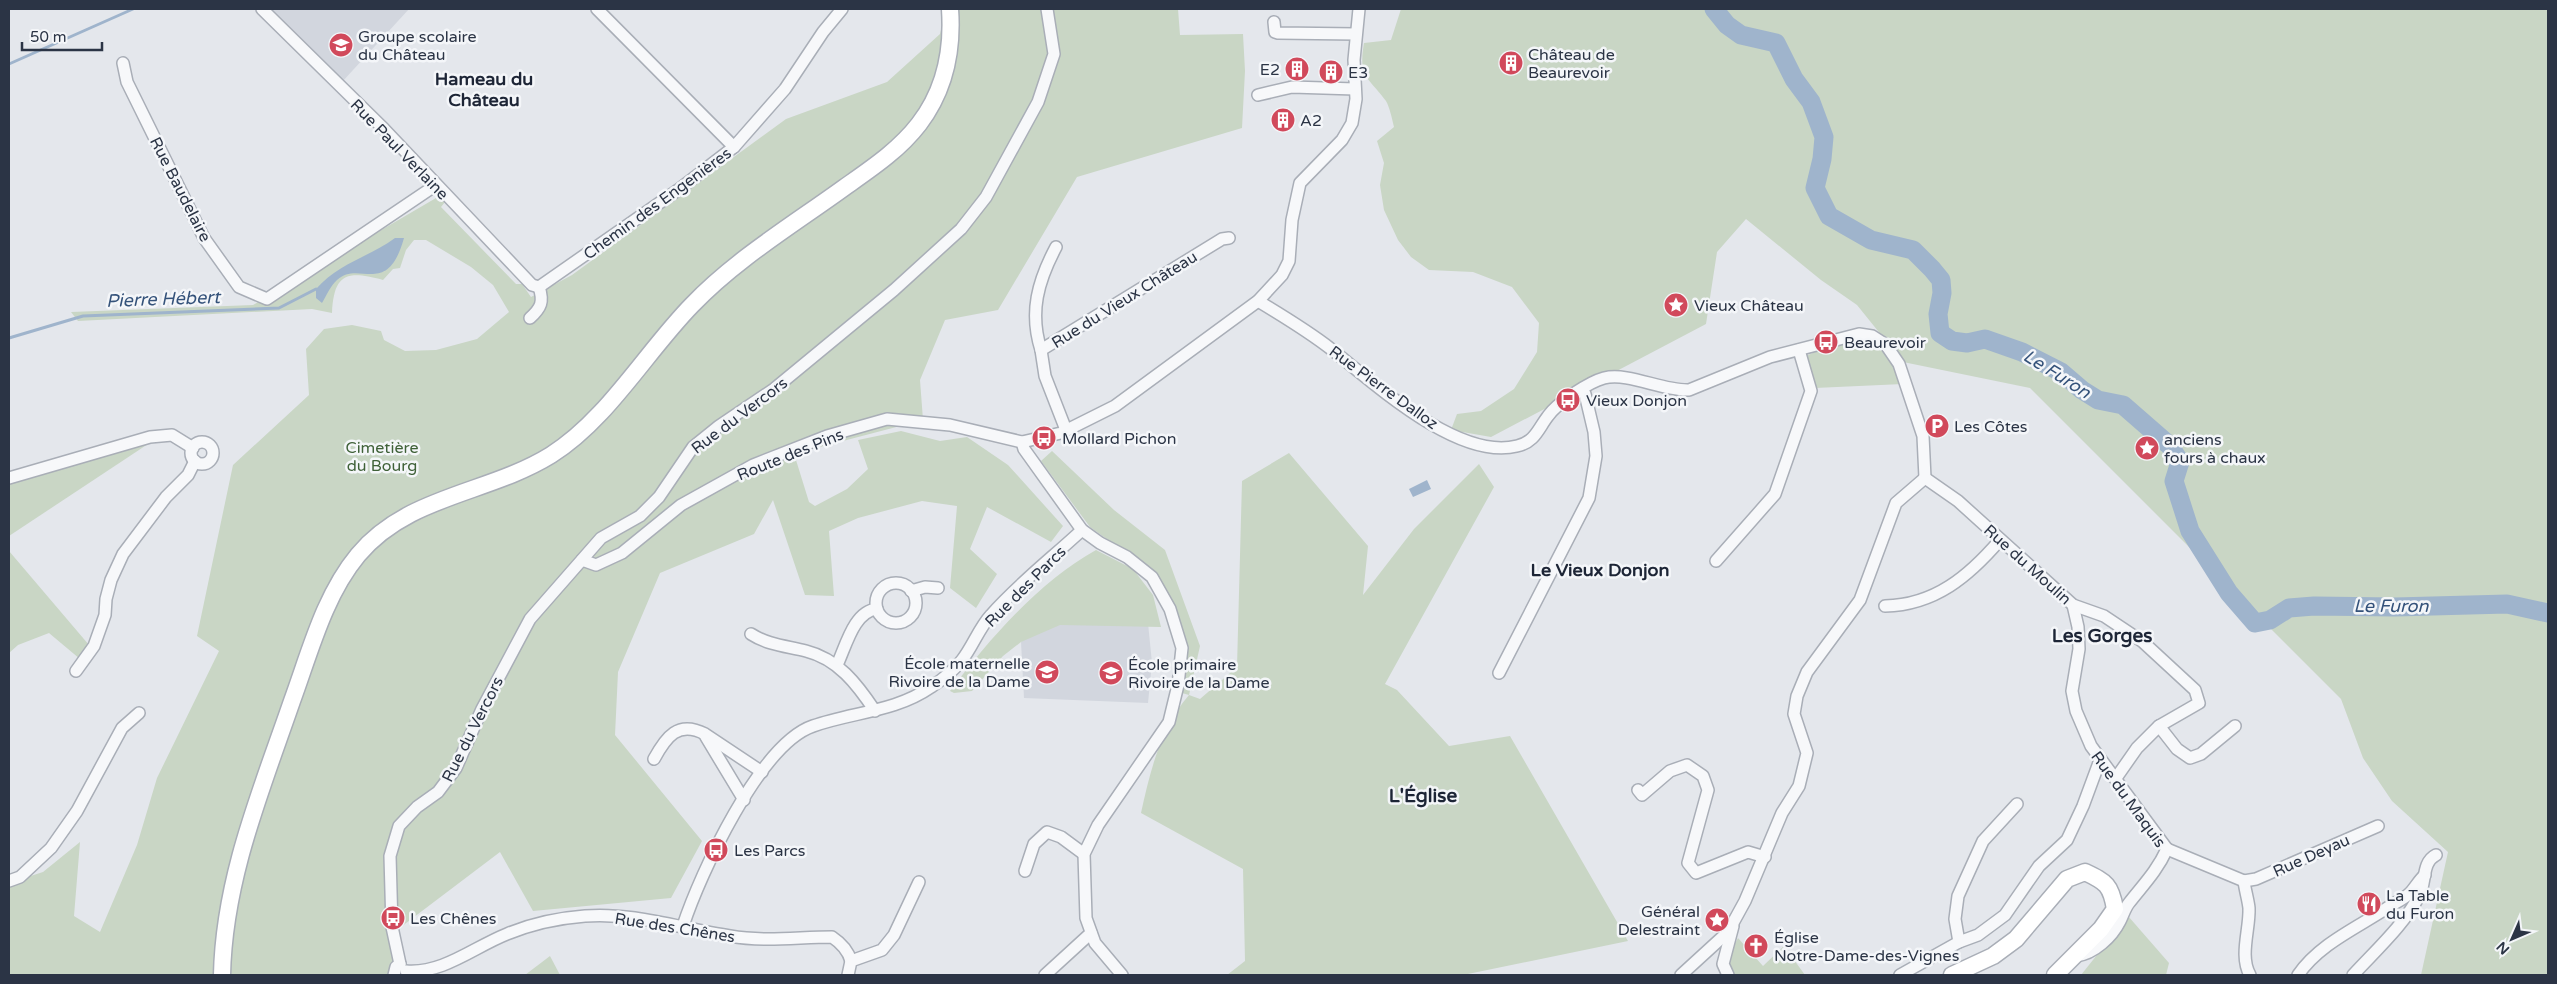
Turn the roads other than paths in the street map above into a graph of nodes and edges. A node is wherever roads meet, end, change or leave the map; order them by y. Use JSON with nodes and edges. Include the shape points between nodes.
{"nodes":[{"id":1,"x":262,"y":9,"type":"edge"},
{"id":2,"x":597,"y":9,"type":"edge"},
{"id":3,"x":842,"y":9,"type":"edge"},
{"id":4,"x":944,"y":9,"type":"edge"},
{"id":5,"x":950,"y":9,"type":"edge"},
{"id":6,"x":1047,"y":9,"type":"edge"},
{"id":7,"x":1359,"y":9,"type":"edge"},
{"id":8,"x":1274,"y":22,"type":"dead end"},
{"id":9,"x":952,"y":34,"type":"junction"},
{"id":10,"x":1356,"y":34,"type":"junction"},
{"id":11,"x":123,"y":63,"type":"dead end"},
{"id":12,"x":1355,"y":89,"type":"junction"},
{"id":13,"x":1258,"y":94,"type":"dead end"},
{"id":14,"x":734,"y":147,"type":"junction"},
{"id":15,"x":436,"y":185,"type":"junction"},
{"id":16,"x":1229,"y":238,"type":"dead end"},
{"id":17,"x":1056,"y":247,"type":"dead end"},
{"id":18,"x":539,"y":287,"type":"junction"},
{"id":19,"x":1258,"y":301,"type":"junction"},
{"id":20,"x":530,"y":318,"type":"dead end"},
{"id":21,"x":1041,"y":350,"type":"junction"},
{"id":22,"x":1799,"y":350,"type":"junction"},
{"id":23,"x":1582,"y":390,"type":"junction"},
{"id":24,"x":1066,"y":430,"type":"junction"},
{"id":25,"x":1022,"y":442,"type":"junction"},
{"id":26,"x":192,"y":448,"type":"junction"},
{"id":27,"x":195,"y":461,"type":"junction"},
{"id":28,"x":9,"y":478,"type":"edge"},
{"id":29,"x":1925,"y":478,"type":"junction"},
{"id":30,"x":1082,"y":530,"type":"junction"},
{"id":31,"x":2000,"y":540,"type":"junction"},
{"id":32,"x":582,"y":560,"type":"junction"},
{"id":33,"x":1716,"y":561,"type":"dead end"},
{"id":34,"x":938,"y":588,"type":"dead end"},
{"id":35,"x":911,"y":591,"type":"junction"},
{"id":36,"x":2073,"y":605,"type":"junction"},
{"id":37,"x":1885,"y":606,"type":"dead end"},
{"id":38,"x":877,"y":609,"type":"junction"},
{"id":39,"x":750,"y":634,"type":"dead end"},
{"id":40,"x":837,"y":665,"type":"junction"},
{"id":41,"x":76,"y":671,"type":"dead end"},
{"id":42,"x":1499,"y":673,"type":"dead end"},
{"id":43,"x":874,"y":711,"type":"junction"},
{"id":44,"x":138,"y":713,"type":"dead end"},
{"id":45,"x":2159,"y":726,"type":"junction"},
{"id":46,"x":2235,"y":726,"type":"dead end"},
{"id":47,"x":705,"y":734,"type":"junction"},
{"id":48,"x":654,"y":759,"type":"dead end"},
{"id":49,"x":2100,"y":760,"type":"junction"},
{"id":50,"x":762,"y":772,"type":"junction"},
{"id":51,"x":2116,"y":778,"type":"junction"},
{"id":52,"x":1638,"y":790,"type":"dead end"},
{"id":53,"x":744,"y":800,"type":"junction"},
{"id":54,"x":2017,"y":804,"type":"dead end"},
{"id":55,"x":2378,"y":826,"type":"dead end"},
{"id":56,"x":2167,"y":849,"type":"junction"},
{"id":57,"x":1084,"y":854,"type":"junction"},
{"id":58,"x":2436,"y":855,"type":"dead end"},
{"id":59,"x":1765,"y":857,"type":"junction"},
{"id":60,"x":1025,"y":871,"type":"dead end"},
{"id":61,"x":2425,"y":875,"type":"junction"},
{"id":62,"x":9,"y":881,"type":"edge"},
{"id":63,"x":2244,"y":881,"type":"junction"},
{"id":64,"x":919,"y":882,"type":"dead end"},
{"id":65,"x":1733,"y":924,"type":"junction"},
{"id":66,"x":683,"y":926,"type":"junction"},
{"id":67,"x":1091,"y":933,"type":"junction"},
{"id":68,"x":1960,"y":942,"type":"junction"},
{"id":69,"x":2073,"y":957,"type":"junction"},
{"id":70,"x":851,"y":962,"type":"junction"},
{"id":71,"x":401,"y":972,"type":"edge"},
{"id":72,"x":222,"y":975,"type":"edge"},
{"id":73,"x":848,"y":975,"type":"edge"},
{"id":74,"x":1045,"y":975,"type":"edge"},
{"id":75,"x":1122,"y":975,"type":"edge"},
{"id":76,"x":1682,"y":975,"type":"edge"},
{"id":77,"x":1728,"y":975,"type":"edge"},
{"id":78,"x":1900,"y":975,"type":"edge"},
{"id":79,"x":1952,"y":975,"type":"edge"},
{"id":80,"x":2055,"y":975,"type":"edge"},
{"id":81,"x":2250,"y":975,"type":"edge"},
{"id":82,"x":2298,"y":975,"type":"edge"},
{"id":83,"x":2353,"y":975,"type":"edge"}],
"edges":[{"from":1,"to":15,"type":"street","name":"Rue Paul Verlaine"},
{"from":2,"to":14,"type":"street"},
{"from":3,"to":14,"type":"street","name":"Chemin des Engenières","via":[[785,89]]},
{"from":4,"to":9,"type":"main road"},
{"from":5,"to":9,"type":"main road"},
{"from":6,"to":32,"type":"street","name":"Rue du Vercors","via":[[1054,54],[1038,102],[986,197],[961,228],[894,290],[774,389],[693,447],[659,497],[640,516],[601,538]]},
{"from":7,"to":10,"type":"street"},
{"from":8,"to":10,"type":"street","via":[[1278,33]]},
{"from":9,"to":72,"type":"main road","via":[[944,80],[920,122],[904,142],[738,264],[693,303],[581,432],[532,466],[422,506],[405,516],[360,552],[342,575],[322,619],[248,825],[230,892]]},
{"from":10,"to":12,"type":"street"},
{"from":11,"to":15,"type":"street","name":"Rue Baudelaire","via":[[127,82],[204,238],[239,287],[267,299]]},
{"from":12,"to":13,"type":"street","via":[[1292,87]]},
{"from":12,"to":19,"type":"street","via":[[1354,114],[1348,131],[1300,183],[1285,270]]},
{"from":14,"to":18,"type":"street","name":"Chemin des Engenières"},
{"from":15,"to":18,"type":"street","name":"Rue Paul Verlaine","via":[[532,285]]},
{"from":16,"to":21,"type":"street","name":"Rue du Vieux Château"},
{"from":17,"to":21,"type":"street","via":[[1035,308],[1034,323]]},
{"from":18,"to":20,"type":"street","via":[[542,302]]},
{"from":19,"to":23,"type":"street","name":"Rue Pierre Dalloz","via":[[1329,348],[1424,420],[1461,439],[1496,447],[1518,446],[1534,438],[1548,416]]},
{"from":19,"to":24,"type":"street","via":[[1115,406]]},
{"from":21,"to":24,"type":"street","name":"Rue du Vieux Château","via":[[1045,376]]},
{"from":22,"to":23,"type":"street","name":"Rue Pierre Dalloz","via":[[1770,357],[1689,390],[1618,377],[1594,381]]},
{"from":22,"to":29,"type":"street","name":"Rue Pierre Dalloz","via":[[1859,334],[1872,336],[1893,352],[1900,364],[1922,436]]},
{"from":22,"to":33,"type":"street","via":[[1811,392],[1776,494]]},
{"from":23,"to":42,"type":"street","via":[[1595,440],[1596,456],[1589,498]]},
{"from":24,"to":25,"type":"street"},
{"from":25,"to":30,"type":"street"},
{"from":25,"to":32,"type":"street","name":"Route des Pins","via":[[950,425],[887,419],[827,436],[753,465],[681,505],[622,553],[596,565]]},
{"from":26,"to":27,"type":"street"},
{"from":26,"to":27,"type":"street","via":[[204,443],[212,451],[208,462],[200,464]]},
{"from":26,"to":28,"type":"street","via":[[172,435],[150,437]]},
{"from":27,"to":41,"type":"street","via":[[188,475],[166,497],[123,554],[111,580],[105,614],[94,646]]},
{"from":29,"to":31,"type":"street","name":"Rue du Moulin","via":[[1958,501]]},
{"from":29,"to":59,"type":"street","via":[[1896,504],[1860,600],[1807,672],[1794,714],[1807,753],[1799,786],[1782,813]]},
{"from":30,"to":43,"type":"street","name":"Rue des Parcs","via":[[990,616],[962,660],[944,677],[899,704]]},
{"from":30,"to":57,"type":"street","via":[[1152,576],[1170,609],[1182,648],[1169,722],[1098,825]]},
{"from":31,"to":36,"type":"street","name":"Rue du Moulin"},
{"from":31,"to":37,"type":"street","via":[[1957,584],[1906,606]]},
{"from":32,"to":71,"type":"street","name":"Rue du Vercors","via":[[530,619],[482,709],[456,768],[438,792],[399,826],[390,856],[392,927]]},
{"from":34,"to":35,"type":"street"},
{"from":35,"to":38,"type":"street","via":[[905,586],[890,584],[878,594]]},
{"from":35,"to":38,"type":"street","via":[[916,606],[909,619],[901,623],[886,621]]},
{"from":36,"to":45,"type":"street","name":"Rue du Moulin","via":[[2104,616],[2143,642],[2195,690],[2199,703]]},
{"from":36,"to":49,"type":"street","name":"Rue du Maquis","via":[[2079,648],[2072,691],[2076,711]]},
{"from":38,"to":40,"type":"street","via":[[867,610],[860,616]]},
{"from":39,"to":40,"type":"street","via":[[764,642],[809,652]]},
{"from":40,"to":43,"type":"street"},
{"from":43,"to":50,"type":"street","name":"Rue des Parcs","via":[[812,726],[796,734]]},
{"from":44,"to":62,"type":"street","via":[[122,728],[77,810],[51,848],[20,877]]},
{"from":45,"to":46,"type":"street","via":[[2177,749],[2190,758],[2201,754]]},
{"from":45,"to":51,"type":"street","via":[[2136,748]]},
{"from":47,"to":48,"type":"street","via":[[685,728],[666,738]]},
{"from":47,"to":50,"type":"street"},
{"from":47,"to":53,"type":"street"},
{"from":49,"to":51,"type":"street","name":"Rue du Maquis"},
{"from":49,"to":68,"type":"street","via":[[2067,840],[2039,866],[2005,914],[1978,935]]},
{"from":50,"to":53,"type":"street","name":"Rue des Parcs"},
{"from":51,"to":56,"type":"street","name":"Rue du Maquis"},
{"from":52,"to":59,"type":"street","via":[[1642,795],[1670,771],[1687,765],[1703,776],[1708,790],[1688,863],[1696,873],[1748,852]]},
{"from":53,"to":66,"type":"street","name":"Rue des Parcs","via":[[692,898]]},
{"from":54,"to":68,"type":"street","via":[[1983,840],[1958,896],[1954,919]]},
{"from":55,"to":63,"type":"street","name":"Rue Deyau","via":[[2256,879]]},
{"from":56,"to":63,"type":"street"},
{"from":56,"to":69,"type":"street","name":"Rue du Maquis","via":[[2154,874],[2127,906],[2120,922],[2106,939],[2084,955]]},
{"from":57,"to":60,"type":"street","via":[[1061,837],[1047,832],[1034,844]]},
{"from":57,"to":67,"type":"street","via":[[1086,918]]},
{"from":58,"to":61,"type":"street","via":[[2428,863]]},
{"from":59,"to":65,"type":"street"},
{"from":61,"to":82,"type":"street","via":[[2410,893],[2316,954]]},
{"from":61,"to":83,"type":"street","via":[[2424,885],[2412,908]]},
{"from":63,"to":81,"type":"street","via":[[2249,910],[2246,948]]},
{"from":64,"to":70,"type":"street","via":[[894,935],[882,950]]},
{"from":65,"to":76,"type":"street","via":[[1722,939]]},
{"from":65,"to":77,"type":"street","via":[[1723,964]]},
{"from":66,"to":70,"type":"street","name":"Rue des Chênes","via":[[758,940],[832,937],[841,943]]},
{"from":66,"to":71,"type":"street","name":"Rue des Chênes","via":[[614,916],[557,920],[508,933],[444,966]]},
{"from":67,"to":74,"type":"street"},
{"from":67,"to":75,"type":"street","via":[[1095,943]]},
{"from":68,"to":78,"type":"street"},
{"from":69,"to":79,"type":"main road","via":[[2101,930],[2115,909],[2112,891],[2103,880],[2085,872],[2067,880],[2016,939],[1993,956]]},
{"from":69,"to":80,"type":"main road"},
{"from":70,"to":73,"type":"street"}]}
